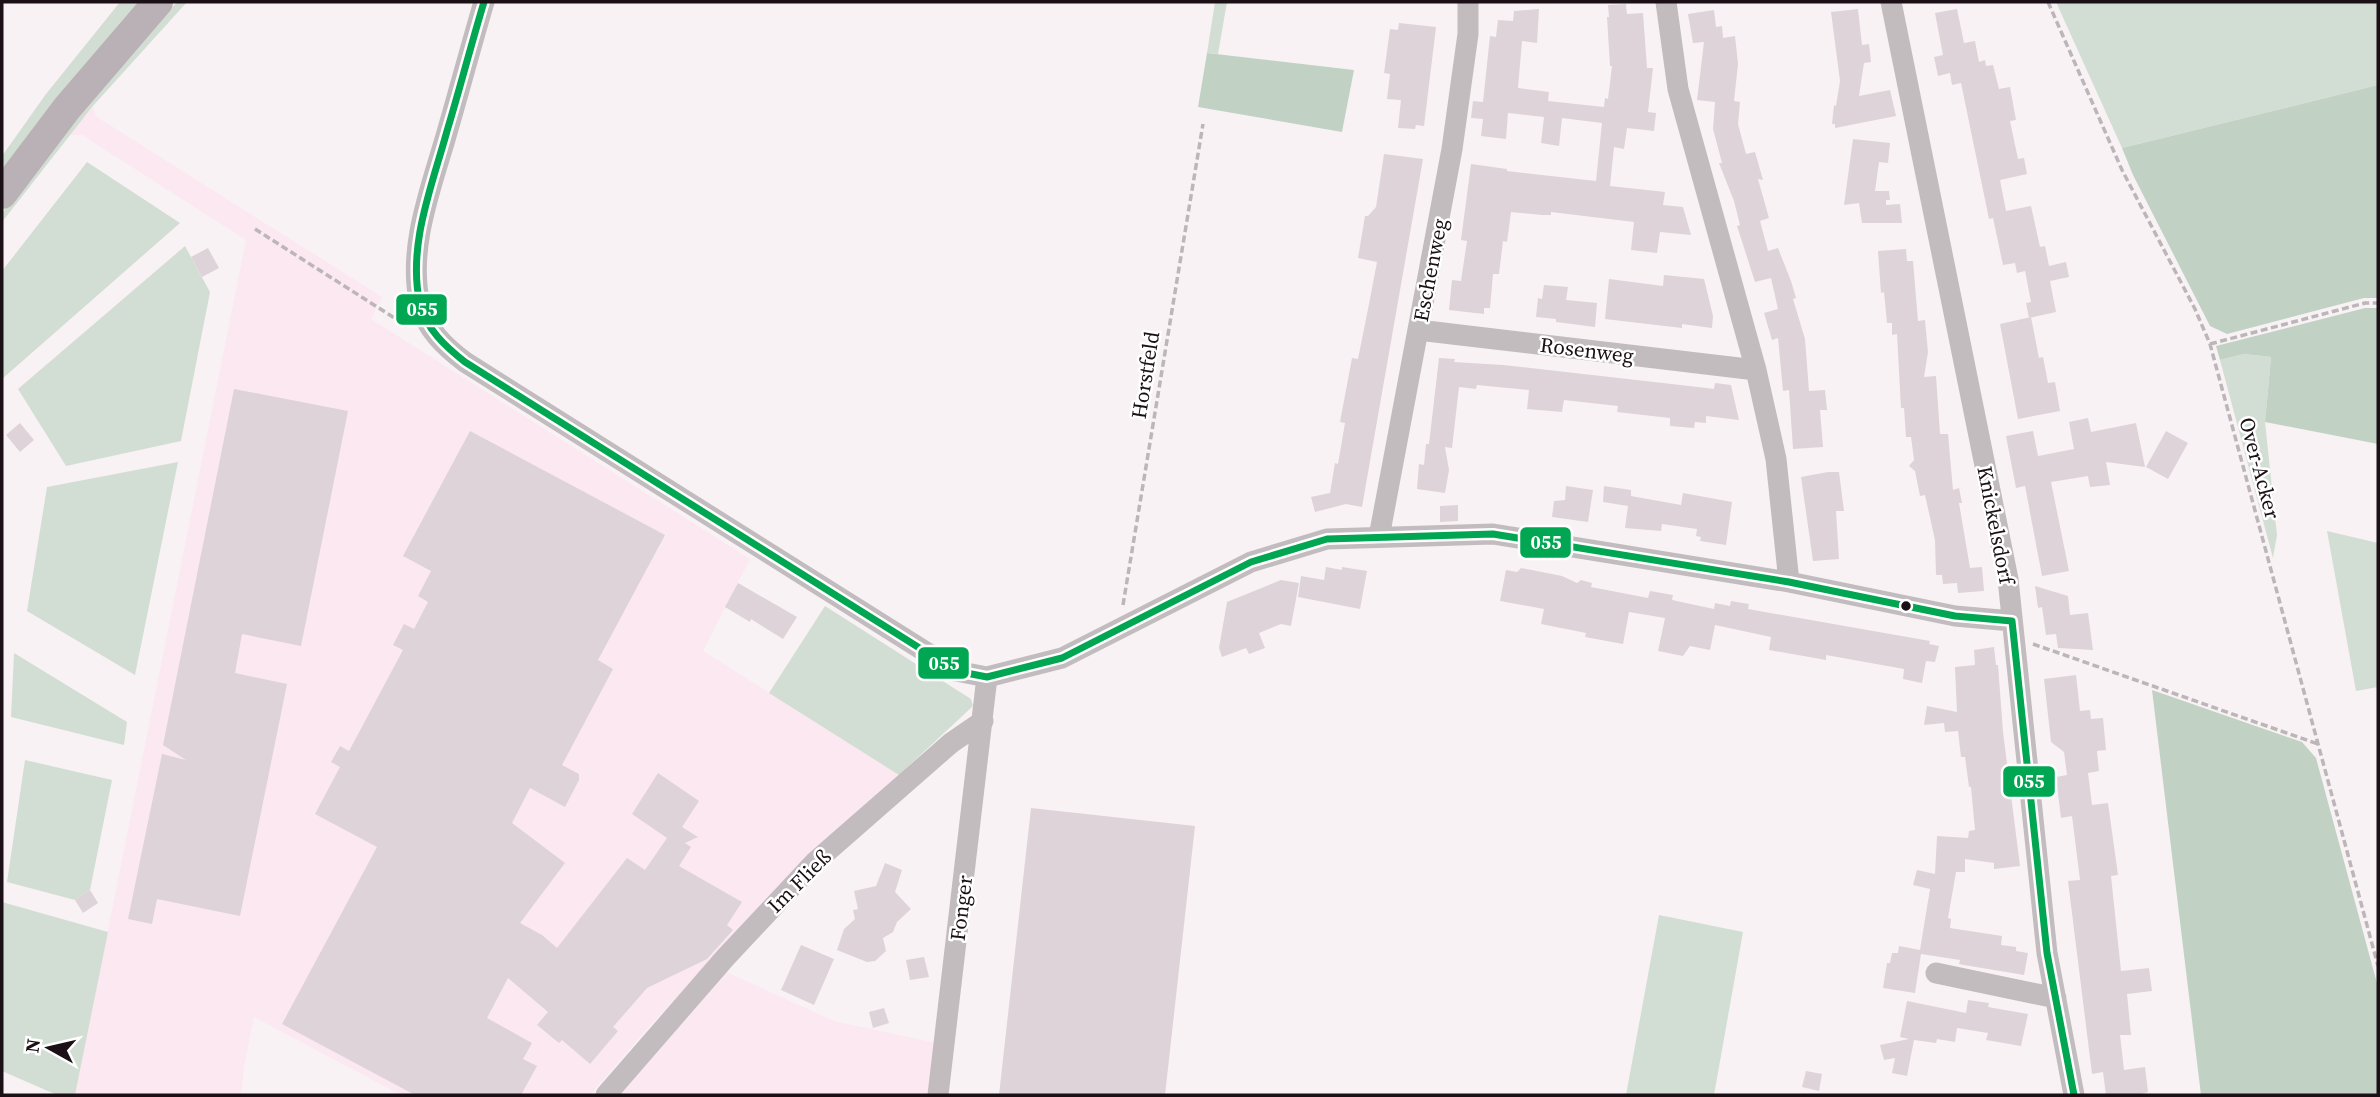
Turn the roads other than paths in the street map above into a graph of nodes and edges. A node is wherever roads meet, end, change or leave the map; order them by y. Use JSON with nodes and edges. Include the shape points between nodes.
{"nodes":[{"id":1,"x":158,"y":2,"type":"edge"},
{"id":2,"x":484,"y":2,"type":"edge"},
{"id":3,"x":1468,"y":2,"type":"edge"},
{"id":4,"x":1666,"y":2,"type":"edge"},
{"id":5,"x":1891,"y":2,"type":"edge"},
{"id":6,"x":2,"y":194,"type":"edge"},
{"id":7,"x":1419,"y":330,"type":"junction"},
{"id":8,"x":1756,"y":370,"type":"junction"},
{"id":9,"x":1379,"y":537,"type":"junction"},
{"id":10,"x":1789,"y":582,"type":"junction"},
{"id":11,"x":2013,"y":629,"type":"junction"},
{"id":12,"x":988,"y":677,"type":"junction"},
{"id":13,"x":983,"y":721,"type":"junction"},
{"id":14,"x":1936,"y":973,"type":"dead end"},
{"id":15,"x":2056,"y":998,"type":"junction"},
{"id":16,"x":606,"y":1095,"type":"edge"},
{"id":17,"x":938,"y":1095,"type":"edge"},
{"id":18,"x":2074,"y":1095,"type":"edge"}],
"edges":[{"from":1,"to":6,"type":"street","via":[[73,100]]},
{"from":2,"to":12,"type":"street","via":[[418,249],[421,307],[435,335],[465,362],[957,671]]},
{"from":3,"to":7,"type":"street","name":"Eschenweg","via":[[1452,149]]},
{"from":4,"to":8,"type":"street","via":[[1678,89]]},
{"from":5,"to":11,"type":"street","name":"Knickelsdorf","via":[[2008,579]]},
{"from":7,"to":8,"type":"street","name":"Rosenweg"},
{"from":7,"to":9,"type":"street","name":"Eschenweg"},
{"from":8,"to":10,"type":"street","via":[[1776,459]]},
{"from":9,"to":10,"type":"street","via":[[1493,534]]},
{"from":9,"to":12,"type":"street","via":[[1328,540],[1251,562],[1062,659]]},
{"from":10,"to":11,"type":"street"},
{"from":11,"to":15,"type":"street","name":"Knickelsdorf","via":[[2047,953]]},
{"from":12,"to":13,"type":"street"},
{"from":13,"to":16,"type":"street","name":"Im Fließ","via":[[951,743],[815,862],[724,958]]},
{"from":13,"to":17,"type":"street","name":"Fonger"},
{"from":14,"to":15,"type":"street"},
{"from":15,"to":18,"type":"street","name":"Knickelsdorf"}]}
